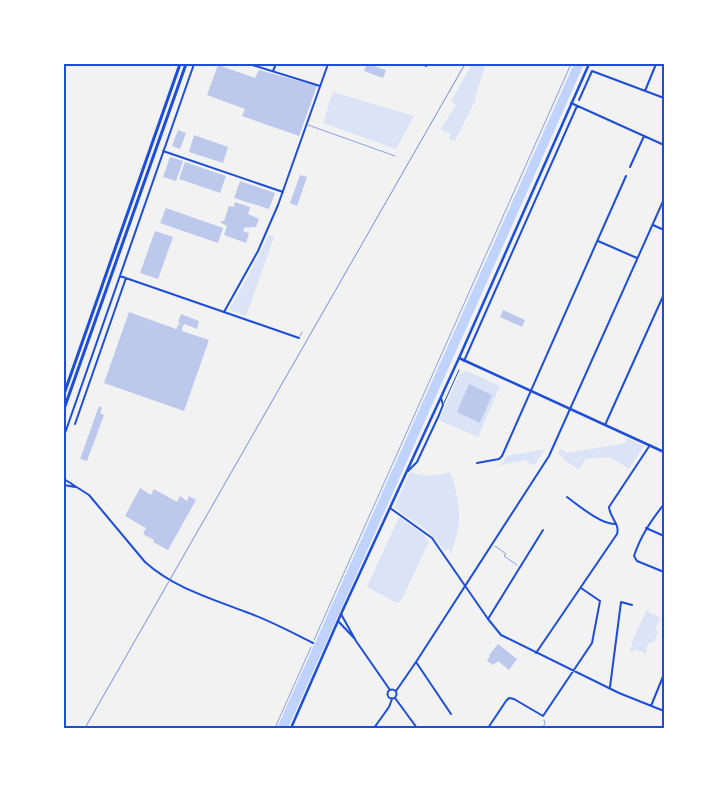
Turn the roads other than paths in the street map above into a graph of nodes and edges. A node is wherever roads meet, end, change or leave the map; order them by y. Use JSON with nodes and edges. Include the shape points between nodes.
{"nodes":[{"id":1,"x":180,"y":64,"type":"edge"},
{"id":2,"x":186,"y":64,"type":"edge"},
{"id":3,"x":194,"y":64,"type":"edge"},
{"id":4,"x":249,"y":64,"type":"edge"},
{"id":5,"x":276,"y":64,"type":"edge"},
{"id":6,"x":328,"y":64,"type":"edge"},
{"id":7,"x":589,"y":64,"type":"edge"},
{"id":8,"x":656,"y":64,"type":"edge"},
{"id":9,"x":273,"y":71,"type":"junction"},
{"id":10,"x":320,"y":86,"type":"junction"},
{"id":11,"x":645,"y":91,"type":"junction"},
{"id":12,"x":664,"y":98,"type":"edge"},
{"id":13,"x":579,"y":100,"type":"dead end"},
{"id":14,"x":571,"y":104,"type":"junction"},
{"id":15,"x":577,"y":106,"type":"junction"},
{"id":16,"x":306,"y":125,"type":"junction"},
{"id":17,"x":644,"y":136,"type":"junction"},
{"id":18,"x":664,"y":145,"type":"edge"},
{"id":19,"x":163,"y":151,"type":"junction"},
{"id":20,"x":395,"y":156,"type":"dead end"},
{"id":21,"x":630,"y":167,"type":"dead end"},
{"id":22,"x":626,"y":176,"type":"dead end"},
{"id":23,"x":283,"y":192,"type":"junction"},
{"id":24,"x":664,"y":199,"type":"edge"},
{"id":25,"x":652,"y":225,"type":"junction"},
{"id":26,"x":664,"y":230,"type":"edge"},
{"id":27,"x":598,"y":241,"type":"junction"},
{"id":28,"x":638,"y":258,"type":"junction"},
{"id":29,"x":120,"y":276,"type":"junction"},
{"id":30,"x":126,"y":278,"type":"junction"},
{"id":31,"x":664,"y":294,"type":"edge"},
{"id":32,"x":224,"y":312,"type":"junction"},
{"id":33,"x":302,"y":332,"type":"dead end"},
{"id":34,"x":299,"y":338,"type":"joint"},
{"id":35,"x":459,"y":358,"type":"junction"},
{"id":36,"x":464,"y":361,"type":"junction"},
{"id":37,"x":459,"y":370,"type":"dead end"},
{"id":38,"x":530,"y":391,"type":"junction"},
{"id":39,"x":64,"y":394,"type":"edge"},
{"id":40,"x":441,"y":398,"type":"junction"},
{"id":41,"x":443,"y":404,"type":"junction"},
{"id":42,"x":64,"y":409,"type":"edge"},
{"id":43,"x":570,"y":409,"type":"junction"},
{"id":44,"x":75,"y":424,"type":"dead end"},
{"id":45,"x":605,"y":425,"type":"junction"},
{"id":46,"x":64,"y":436,"type":"edge"},
{"id":47,"x":650,"y":445,"type":"junction"},
{"id":48,"x":664,"y":452,"type":"edge"},
{"id":49,"x":477,"y":463,"type":"dead end"},
{"id":50,"x":408,"y":471,"type":"junction"},
{"id":51,"x":64,"y":479,"type":"edge"},
{"id":52,"x":64,"y":485,"type":"edge"},
{"id":53,"x":78,"y":488,"type":"junction"},
{"id":54,"x":567,"y":498,"type":"dead end"},
{"id":55,"x":664,"y":504,"type":"edge"},
{"id":56,"x":390,"y":508,"type":"junction"},
{"id":57,"x":616,"y":524,"type":"junction"},
{"id":58,"x":646,"y":528,"type":"junction"},
{"id":59,"x":543,"y":530,"type":"dead end"},
{"id":60,"x":664,"y":536,"type":"edge"},
{"id":61,"x":664,"y":572,"type":"edge"},
{"id":62,"x":465,"y":585,"type":"junction"},
{"id":63,"x":581,"y":588,"type":"junction"},
{"id":64,"x":632,"y":604,"type":"dead end"},
{"id":65,"x":342,"y":614,"type":"junction"},
{"id":66,"x":488,"y":619,"type":"junction"},
{"id":67,"x":338,"y":621,"type":"junction"},
{"id":68,"x":356,"y":641,"type":"junction"},
{"id":69,"x":313,"y":643,"type":"road end"},
{"id":70,"x":536,"y":653,"type":"junction"},
{"id":71,"x":416,"y":662,"type":"junction"},
{"id":72,"x":573,"y":671,"type":"junction"},
{"id":73,"x":664,"y":674,"type":"edge"},
{"id":74,"x":610,"y":688,"type":"junction"},
{"id":75,"x":390,"y":690,"type":"junction"},
{"id":76,"x":396,"y":691,"type":"junction"},
{"id":77,"x":394,"y":698,"type":"junction"},
{"id":78,"x":651,"y":706,"type":"junction"},
{"id":79,"x":664,"y":711,"type":"edge"},
{"id":80,"x":452,"y":714,"type":"dead end"},
{"id":81,"x":377,"y":724,"type":"junction"},
{"id":82,"x":291,"y":728,"type":"edge"},
{"id":83,"x":374,"y":728,"type":"edge"},
{"id":84,"x":381,"y":728,"type":"edge"},
{"id":85,"x":417,"y":728,"type":"edge"},
{"id":86,"x":488,"y":728,"type":"edge"}],
"edges":[{"from":1,"to":39,"type":"main road"},
{"from":2,"to":42,"type":"main road"},
{"from":3,"to":19,"type":"street"},
{"from":4,"to":9,"type":"street"},
{"from":5,"to":9,"type":"street"},
{"from":6,"to":10,"type":"street"},
{"from":7,"to":14,"type":"main road"},
{"from":8,"to":11,"type":"street"},
{"from":9,"to":10,"type":"street"},
{"from":10,"to":16,"type":"street"},
{"from":11,"to":12,"type":"street"},
{"from":11,"to":13,"type":"street","via":[[592,71]]},
{"from":14,"to":15,"type":"street"},
{"from":14,"to":35,"type":"main road"},
{"from":15,"to":17,"type":"street"},
{"from":15,"to":36,"type":"street"},
{"from":16,"to":20,"type":"lane"},
{"from":16,"to":23,"type":"street"},
{"from":17,"to":18,"type":"street"},
{"from":17,"to":21,"type":"street"},
{"from":19,"to":23,"type":"street"},
{"from":19,"to":29,"type":"street"},
{"from":22,"to":27,"type":"street"},
{"from":23,"to":32,"type":"street","via":[[258,251]]},
{"from":24,"to":25,"type":"street"},
{"from":25,"to":26,"type":"street"},
{"from":25,"to":28,"type":"street"},
{"from":27,"to":28,"type":"street"},
{"from":27,"to":38,"type":"street"},
{"from":28,"to":43,"type":"street"},
{"from":29,"to":30,"type":"street"},
{"from":29,"to":46,"type":"street"},
{"from":30,"to":32,"type":"street"},
{"from":30,"to":44,"type":"street"},
{"from":31,"to":45,"type":"street"},
{"from":32,"to":34,"type":"street"},
{"from":33,"to":34,"type":"lane"},
{"from":35,"to":36,"type":"main road"},
{"from":35,"to":40,"type":"main road"},
{"from":36,"to":38,"type":"main road"},
{"from":37,"to":41,"type":"street"},
{"from":38,"to":43,"type":"main road"},
{"from":38,"to":49,"type":"street","via":[[502,456]]},
{"from":40,"to":41,"type":"street"},
{"from":40,"to":50,"type":"main road"},
{"from":41,"to":50,"type":"street","via":[[417,462]]},
{"from":43,"to":45,"type":"main road"},
{"from":43,"to":62,"type":"street","via":[[549,456]]},
{"from":45,"to":47,"type":"main road"},
{"from":47,"to":48,"type":"main road"},
{"from":47,"to":57,"type":"street","via":[[609,508]]},
{"from":50,"to":56,"type":"main road"},
{"from":51,"to":53,"type":"street"},
{"from":52,"to":53,"type":"street"},
{"from":53,"to":69,"type":"street","via":[[88,494],[154,570],[194,594],[265,619]]},
{"from":54,"to":57,"type":"street","via":[[604,522]]},
{"from":55,"to":58,"type":"street"},
{"from":56,"to":62,"type":"street","via":[[429,534]]},
{"from":56,"to":65,"type":"main road"},
{"from":57,"to":63,"type":"street","via":[[617,534]]},
{"from":58,"to":60,"type":"street"},
{"from":58,"to":61,"type":"street","via":[[635,559]]},
{"from":59,"to":66,"type":"street"},
{"from":62,"to":66,"type":"street"},
{"from":62,"to":71,"type":"street"},
{"from":63,"to":70,"type":"street"},
{"from":63,"to":72,"type":"street","via":[[600,603],[592,643]]},
{"from":64,"to":74,"type":"street","via":[[621,602]]},
{"from":65,"to":67,"type":"main road"},
{"from":65,"to":68,"type":"street"},
{"from":66,"to":70,"type":"street","via":[[501,635]]},
{"from":67,"to":68,"type":"street"},
{"from":67,"to":82,"type":"main road"},
{"from":68,"to":75,"type":"street"},
{"from":70,"to":72,"type":"street"},
{"from":71,"to":76,"type":"street"},
{"from":71,"to":80,"type":"street"},
{"from":72,"to":74,"type":"street"},
{"from":72,"to":86,"type":"street","via":[[543,716],[509,698]]},
{"from":73,"to":78,"type":"street"},
{"from":74,"to":78,"type":"street"},
{"from":75,"to":76,"type":"street"},
{"from":75,"to":77,"type":"street","via":[[388,695]]},
{"from":76,"to":77,"type":"street"},
{"from":77,"to":81,"type":"street"},
{"from":77,"to":85,"type":"street"},
{"from":78,"to":79,"type":"street"},
{"from":81,"to":83,"type":"street"},
{"from":81,"to":84,"type":"street"}]}
